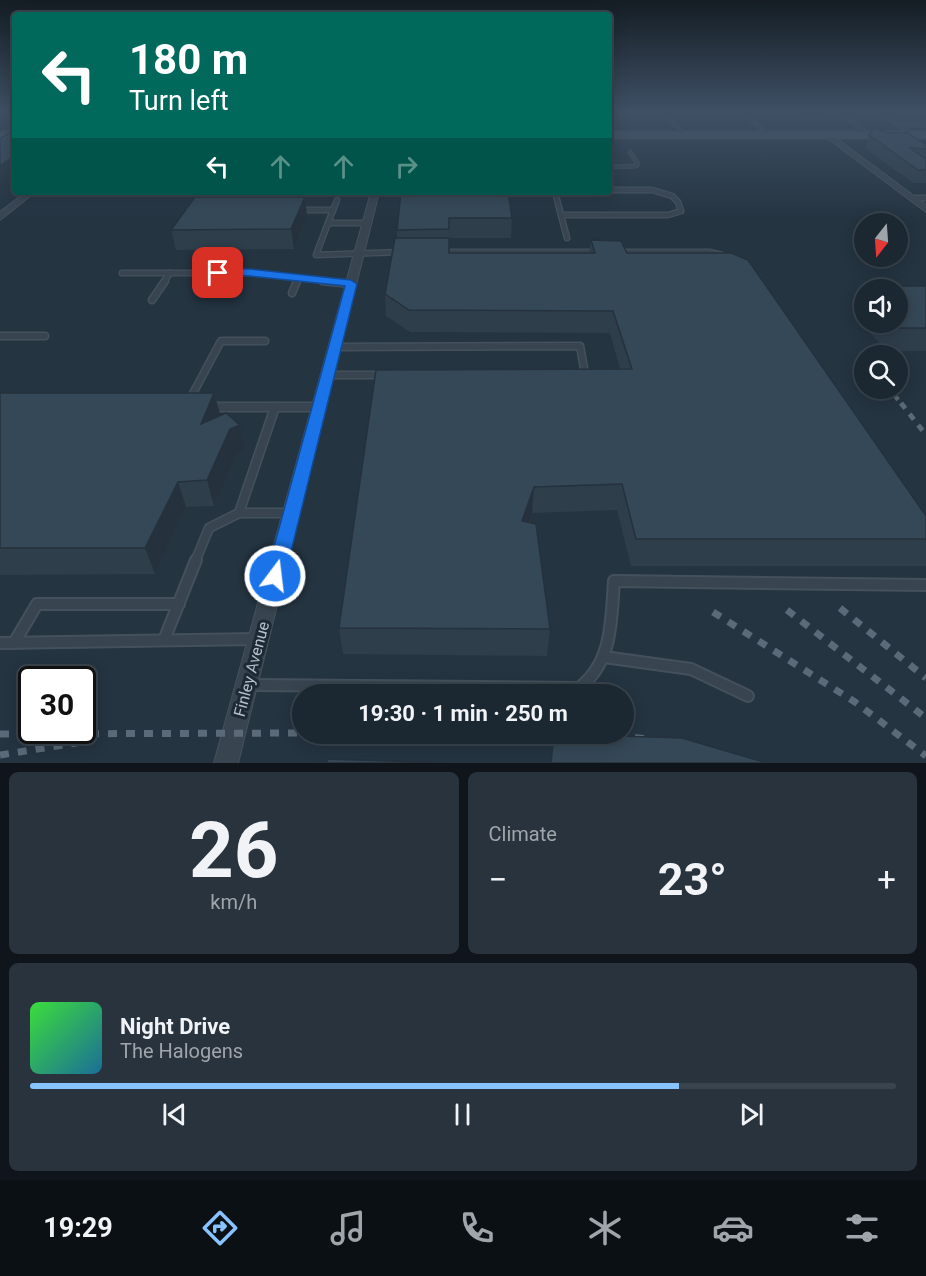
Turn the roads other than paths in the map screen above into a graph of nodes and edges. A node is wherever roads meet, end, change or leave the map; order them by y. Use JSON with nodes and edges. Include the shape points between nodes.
{"nodes":[{"id":1,"x":846,"y":148,"type":"edge"},
{"id":2,"x":630,"y":152,"type":"dead end"},
{"id":3,"x":612,"y":167,"type":"edge"},
{"id":4,"x":612,"y":190,"type":"edge"},
{"id":5,"x":28,"y":195,"type":"edge"},
{"id":6,"x":374,"y":195,"type":"edge"},
{"id":7,"x":556,"y":195,"type":"edge"},
{"id":8,"x":912,"y":198,"type":"junction"},
{"id":9,"x":926,"y":198,"type":"edge"},
{"id":10,"x":337,"y":200,"type":"dead end"},
{"id":11,"x":926,"y":209,"type":"edge"},
{"id":12,"x":290,"y":210,"type":"edge"},
{"id":13,"x":333,"y":210,"type":"junction"},
{"id":14,"x":561,"y":215,"type":"junction"},
{"id":15,"x":0,"y":217,"type":"edge"},
{"id":16,"x":328,"y":223,"type":"junction"},
{"id":17,"x":367,"y":223,"type":"junction"},
{"id":18,"x":567,"y":238,"type":"dead end"},
{"id":19,"x":409,"y":252,"type":"edge"},
{"id":20,"x":433,"y":252,"type":"edge"},
{"id":21,"x":359,"y":253,"type":"junction"},
{"id":22,"x":729,"y":257,"type":"edge"},
{"id":23,"x":122,"y":273,"type":"dead end"},
{"id":24,"x":170,"y":273,"type":"junction"},
{"id":25,"x":218,"y":273,"type":"junction"},
{"id":26,"x":298,"y":278,"type":"junction"},
{"id":27,"x":351,"y":284,"type":"junction"},
{"id":28,"x":208,"y":292,"type":"dead end"},
{"id":29,"x":292,"y":293,"type":"dead end"},
{"id":30,"x":152,"y":300,"type":"dead end"},
{"id":31,"x":0,"y":336,"type":"edge"},
{"id":32,"x":45,"y":336,"type":"dead end"},
{"id":33,"x":265,"y":341,"type":"dead end"},
{"id":34,"x":335,"y":347,"type":"junction"},
{"id":35,"x":576,"y":374,"type":"edge"},
{"id":36,"x":328,"y":375,"type":"junction"},
{"id":37,"x":394,"y":375,"type":"edge"},
{"id":38,"x":275,"y":407,"type":"junction"},
{"id":39,"x":319,"y":407,"type":"junction"},
{"id":40,"x":239,"y":513,"type":"junction"},
{"id":41,"x":291,"y":513,"type":"junction"},
{"id":42,"x":926,"y":585,"type":"edge"},
{"id":43,"x":179,"y":604,"type":"junction"},
{"id":44,"x":259,"y":639,"type":"junction"},
{"id":45,"x":164,"y":640,"type":"junction"},
{"id":46,"x":14,"y":643,"type":"junction"},
{"id":47,"x":0,"y":644,"type":"edge"},
{"id":48,"x":604,"y":657,"type":"junction"},
{"id":49,"x":247,"y":685,"type":"junction"},
{"id":50,"x":748,"y":696,"type":"dead end"},
{"id":51,"x":226,"y":763,"type":"edge"}],
"edges":[{"from":1,"to":8,"type":"street"},
{"from":2,"to":3,"type":"lane","via":[[636,166]]},
{"from":4,"to":14,"type":"lane","via":[[668,193],[681,211],[668,215]]},
{"from":5,"to":15,"type":"street"},
{"from":6,"to":17,"type":"street","name":"Finley Avenue"},
{"from":7,"to":14,"type":"lane"},
{"from":8,"to":9,"type":"lane"},
{"from":8,"to":11,"type":"street"},
{"from":10,"to":13,"type":"lane"},
{"from":12,"to":13,"type":"lane"},
{"from":13,"to":16,"type":"lane"},
{"from":14,"to":18,"type":"lane"},
{"from":16,"to":17,"type":"lane"},
{"from":16,"to":21,"type":"lane","via":[[316,255]]},
{"from":17,"to":21,"type":"street","name":"Finley Avenue"},
{"from":19,"to":21,"type":"lane"},
{"from":20,"to":22,"type":"lane","via":[[709,252]]},
{"from":21,"to":27,"type":"street","name":"Finley Avenue"},
{"from":23,"to":24,"type":"lane"},
{"from":24,"to":25,"type":"lane"},
{"from":24,"to":30,"type":"lane"},
{"from":25,"to":26,"type":"lane"},
{"from":25,"to":28,"type":"lane"},
{"from":26,"to":27,"type":"lane"},
{"from":26,"to":29,"type":"lane"},
{"from":27,"to":34,"type":"street","name":"Finley Avenue"},
{"from":31,"to":32,"type":"lane"},
{"from":33,"to":38,"type":"lane","via":[[221,341],[186,407]]},
{"from":34,"to":35,"type":"lane","via":[[580,346],[587,374]]},
{"from":34,"to":36,"type":"street","name":"Finley Avenue"},
{"from":36,"to":37,"type":"lane"},
{"from":36,"to":39,"type":"street","name":"Finley Avenue"},
{"from":38,"to":39,"type":"lane"},
{"from":38,"to":40,"type":"lane"},
{"from":39,"to":41,"type":"street","name":"Finley Avenue"},
{"from":40,"to":41,"type":"lane"},
{"from":40,"to":43,"type":"lane","via":[[209,528]]},
{"from":41,"to":44,"type":"street","name":"Finley Avenue"},
{"from":42,"to":48,"type":"lane","via":[[614,581]]},
{"from":43,"to":45,"type":"lane"},
{"from":43,"to":46,"type":"lane","via":[[37,604]]},
{"from":44,"to":45,"type":"lane"},
{"from":44,"to":49,"type":"street","name":"Finley Avenue"},
{"from":45,"to":46,"type":"lane"},
{"from":46,"to":47,"type":"lane"},
{"from":48,"to":49,"type":"lane","via":[[591,681],[579,688]]},
{"from":48,"to":50,"type":"lane","via":[[691,669]]},
{"from":49,"to":51,"type":"street","name":"Finley Avenue"}]}
